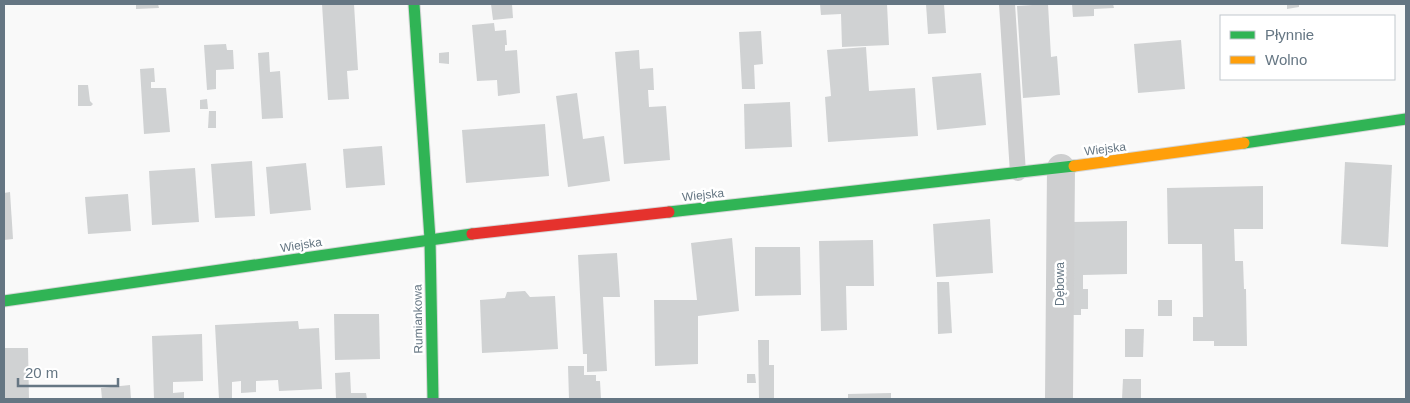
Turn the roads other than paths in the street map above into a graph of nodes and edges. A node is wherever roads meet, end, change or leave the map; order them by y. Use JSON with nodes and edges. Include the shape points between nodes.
{"nodes":[{"id":1,"x":414,"y":4,"type":"edge"},
{"id":2,"x":1007,"y":4,"type":"edge"},
{"id":3,"x":1406,"y":119,"type":"edge"},
{"id":4,"x":1061,"y":168,"type":"junction"},
{"id":5,"x":1018,"y":173,"type":"junction"},
{"id":6,"x":430,"y":239,"type":"junction"},
{"id":7,"x":4,"y":301,"type":"edge"},
{"id":8,"x":433,"y":399,"type":"edge"},
{"id":9,"x":1059,"y":399,"type":"edge"}],
"edges":[{"from":1,"to":6,"type":"street","name":"Rumiankowa"},
{"from":2,"to":5,"type":"lane"},
{"from":3,"to":4,"type":"street","name":"Wiejska"},
{"from":4,"to":5,"type":"street","name":"Wiejska"},
{"from":4,"to":9,"type":"street","name":"Dębowa"},
{"from":5,"to":6,"type":"street","name":"Wiejska"},
{"from":6,"to":7,"type":"street","name":"Wiejska"},
{"from":6,"to":8,"type":"street","name":"Rumiankowa"}]}
